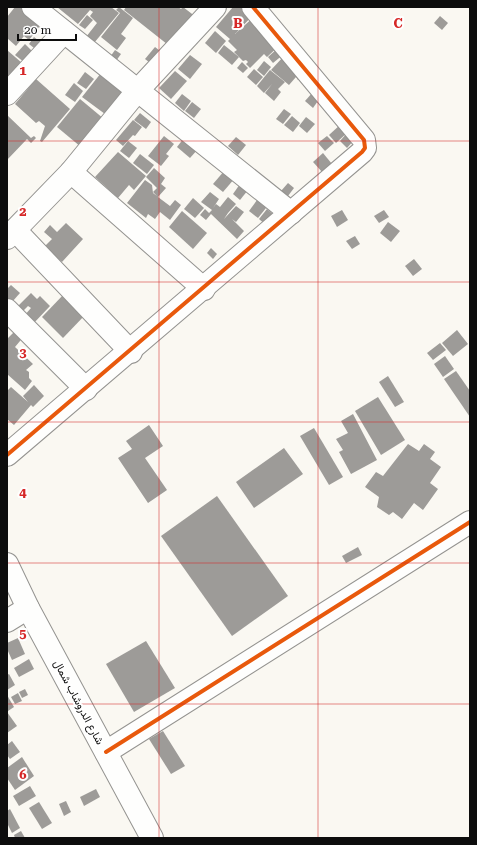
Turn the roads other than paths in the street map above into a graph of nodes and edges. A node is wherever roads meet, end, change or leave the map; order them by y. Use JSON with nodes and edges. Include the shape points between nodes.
{"nodes":[{"id":1,"x":33,"y":7,"type":"edge"},
{"id":2,"x":215,"y":7,"type":"edge"},
{"id":3,"x":253,"y":7,"type":"edge"},
{"id":4,"x":64,"y":32,"type":"junction"},
{"id":5,"x":138,"y":90,"type":"junction"},
{"id":6,"x":7,"y":94,"type":"edge"},
{"id":7,"x":71,"y":172,"type":"junction"},
{"id":8,"x":291,"y":213,"type":"junction"},
{"id":9,"x":11,"y":234,"type":"edge"},
{"id":10,"x":204,"y":288,"type":"junction"},
{"id":11,"x":7,"y":310,"type":"edge"},
{"id":12,"x":130,"y":352,"type":"junction"},
{"id":13,"x":86,"y":389,"type":"junction"},
{"id":14,"x":7,"y":455,"type":"edge"},
{"id":15,"x":470,"y":522,"type":"edge"},
{"id":16,"x":7,"y":564,"type":"edge"},
{"id":17,"x":28,"y":608,"type":"junction"},
{"id":18,"x":7,"y":621,"type":"edge"},
{"id":19,"x":106,"y":752,"type":"junction"},
{"id":20,"x":152,"y":838,"type":"edge"}],
"edges":[{"from":1,"to":4,"type":"street"},
{"from":2,"to":5,"type":"street"},
{"from":3,"to":8,"type":"street","via":[[364,140],[365,148],[362,152]]},
{"from":4,"to":5,"type":"street"},
{"from":4,"to":6,"type":"street"},
{"from":5,"to":7,"type":"street"},
{"from":5,"to":8,"type":"street"},
{"from":7,"to":9,"type":"street"},
{"from":7,"to":10,"type":"street"},
{"from":8,"to":10,"type":"street"},
{"from":9,"to":12,"type":"street"},
{"from":10,"to":12,"type":"street"},
{"from":11,"to":13,"type":"street"},
{"from":12,"to":13,"type":"street"},
{"from":13,"to":14,"type":"street"},
{"from":15,"to":19,"type":"street"},
{"from":16,"to":17,"type":"street","name":"شارع الدروشاب شمال"},
{"from":17,"to":18,"type":"street"},
{"from":17,"to":19,"type":"street","name":"شارع الدروشاب شمال"},
{"from":19,"to":20,"type":"street","name":"شارع الدروشاب شمال"}]}
